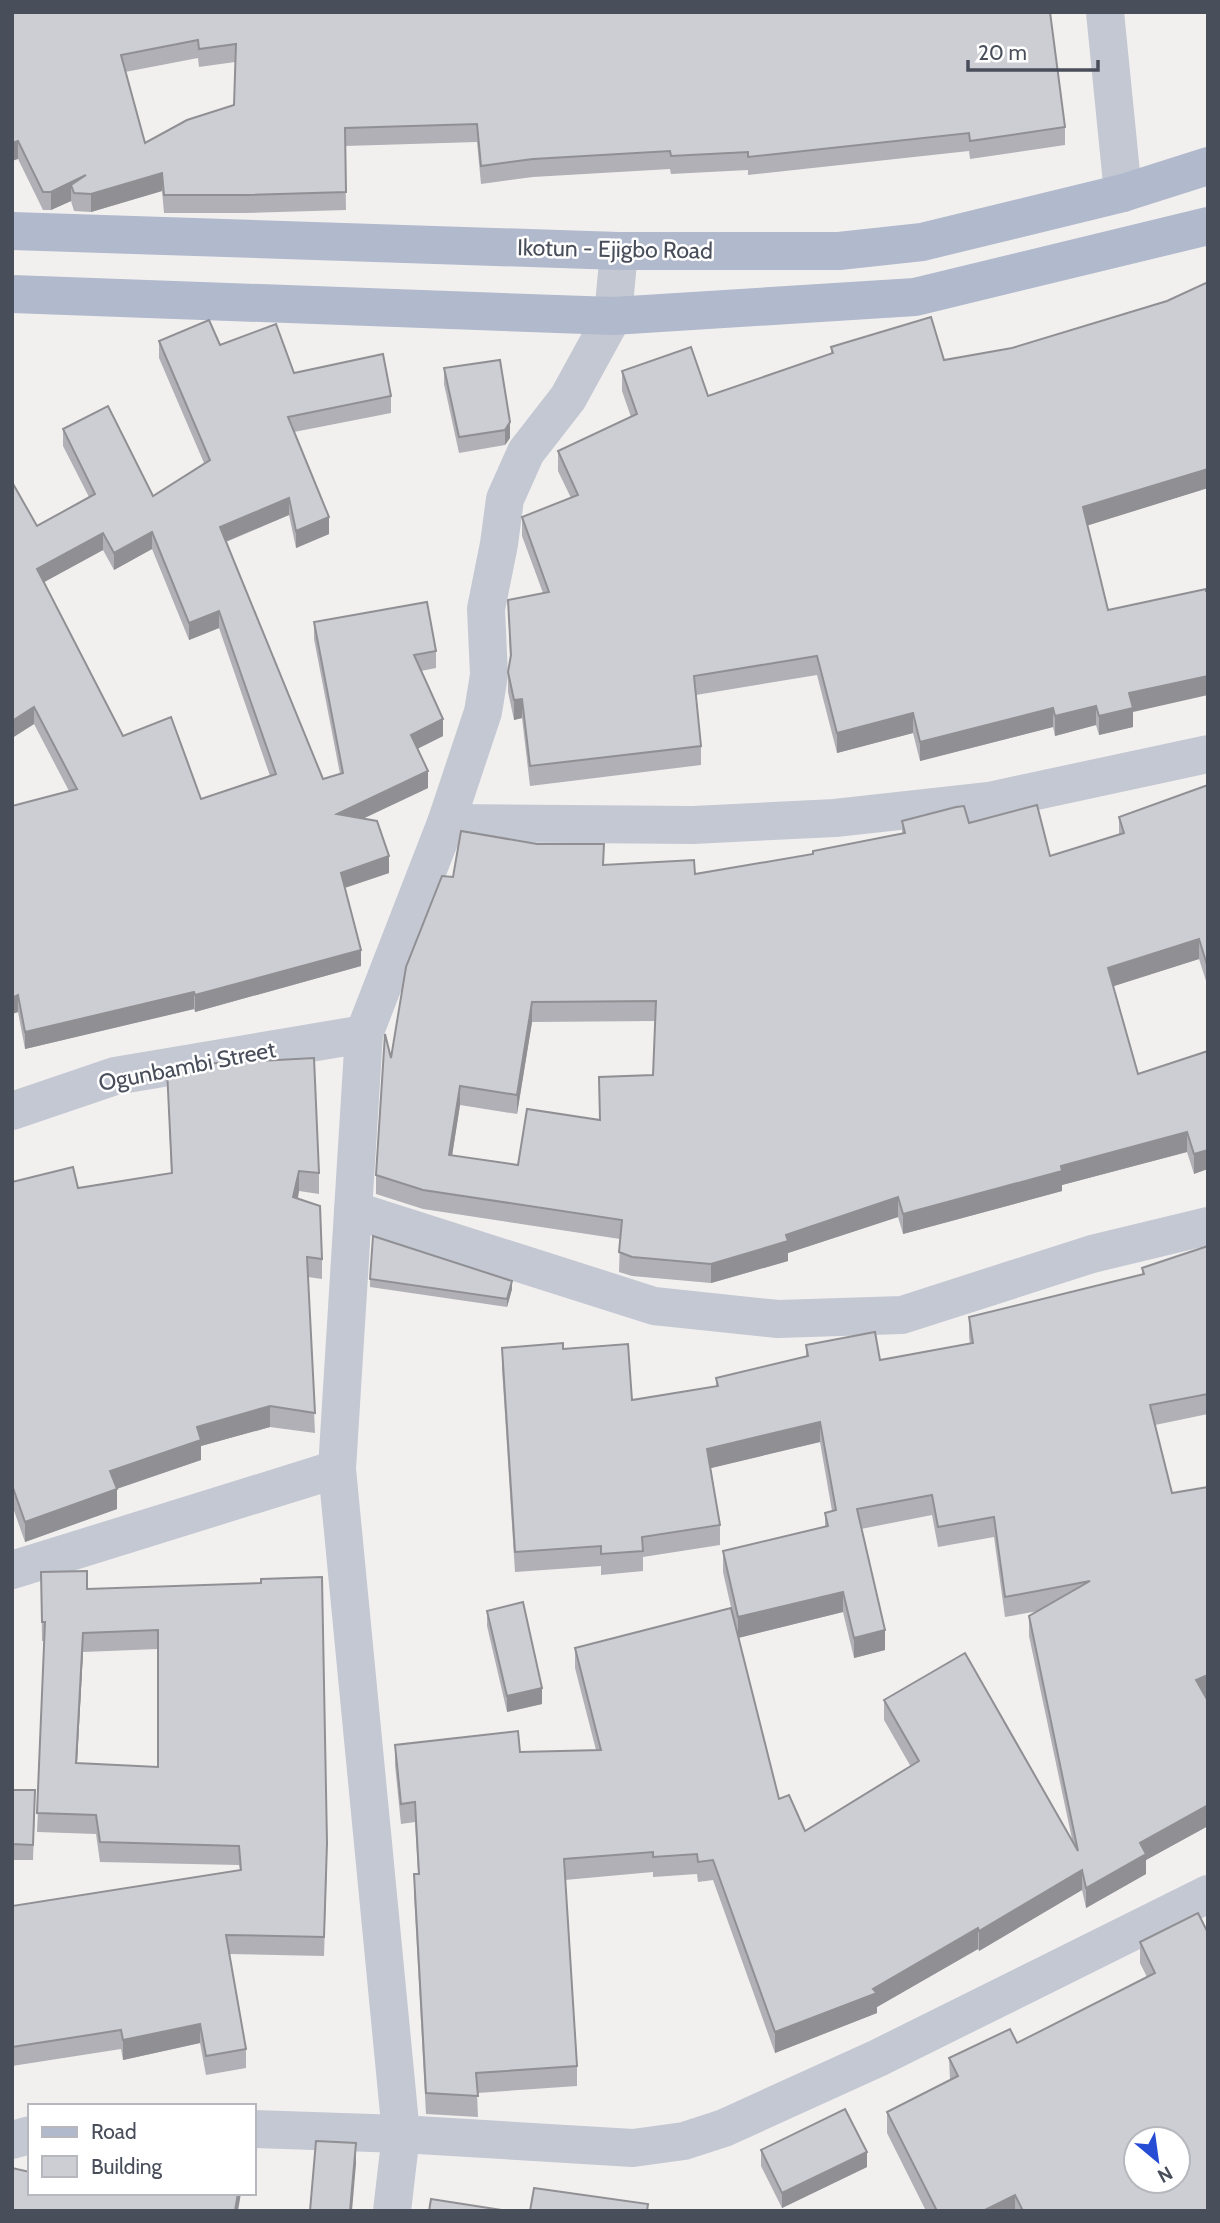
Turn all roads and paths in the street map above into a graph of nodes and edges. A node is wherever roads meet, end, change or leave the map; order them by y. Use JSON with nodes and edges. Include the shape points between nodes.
{"nodes":[{"id":1,"x":1105,"y":12,"type":"edge"},
{"id":2,"x":1208,"y":166,"type":"edge"},
{"id":3,"x":1123,"y":193,"type":"junction"},
{"id":4,"x":1208,"y":226,"type":"edge"},
{"id":5,"x":12,"y":231,"type":"edge"},
{"id":6,"x":619,"y":251,"type":"junction"},
{"id":7,"x":12,"y":294,"type":"edge"},
{"id":8,"x":613,"y":316,"type":"junction"},
{"id":9,"x":1208,"y":754,"type":"edge"},
{"id":10,"x":446,"y":823,"type":"junction"},
{"id":11,"x":364,"y":1034,"type":"junction"},
{"id":12,"x":12,"y":1111,"type":"edge"},
{"id":13,"x":353,"y":1210,"type":"junction"},
{"id":14,"x":1208,"y":1226,"type":"edge"},
{"id":15,"x":337,"y":1469,"type":"junction"},
{"id":16,"x":12,"y":1570,"type":"edge"},
{"id":17,"x":1208,"y":1894,"type":"edge"},
{"id":18,"x":256,"y":2129,"type":"edge"},
{"id":19,"x":401,"y":2134,"type":"junction"},
{"id":20,"x":392,"y":2211,"type":"edge"}],
"edges":[{"from":1,"to":3,"type":"street"},
{"from":2,"to":3,"type":"main road","name":"Ikotun - Ejigbo Road"},
{"from":3,"to":6,"type":"main road","name":"Ikotun - Ejigbo Road","via":[[911,243],[839,251]]},
{"from":4,"to":8,"type":"main road","via":[[915,297]]},
{"from":5,"to":6,"type":"main road","name":"Ikotun - Ejigbo Road"},
{"from":6,"to":8,"type":"street"},
{"from":7,"to":8,"type":"main road"},
{"from":8,"to":10,"type":"street","via":[[568,398],[526,452],[505,499],[486,609],[489,675],[483,712]]},
{"from":9,"to":10,"type":"street","via":[[989,801],[835,818],[693,825]]},
{"from":10,"to":11,"type":"street"},
{"from":11,"to":12,"type":"street","name":"Ogunbambi Street","via":[[115,1076]]},
{"from":11,"to":13,"type":"street"},
{"from":13,"to":14,"type":"street","via":[[654,1306],[778,1319],[902,1315],[1092,1254]]},
{"from":13,"to":15,"type":"street"},
{"from":15,"to":16,"type":"street"},
{"from":15,"to":19,"type":"street"},
{"from":17,"to":19,"type":"street","via":[[878,2058],[724,2128],[684,2141],[633,2148]]},
{"from":18,"to":19,"type":"street"},
{"from":19,"to":20,"type":"street"}]}
